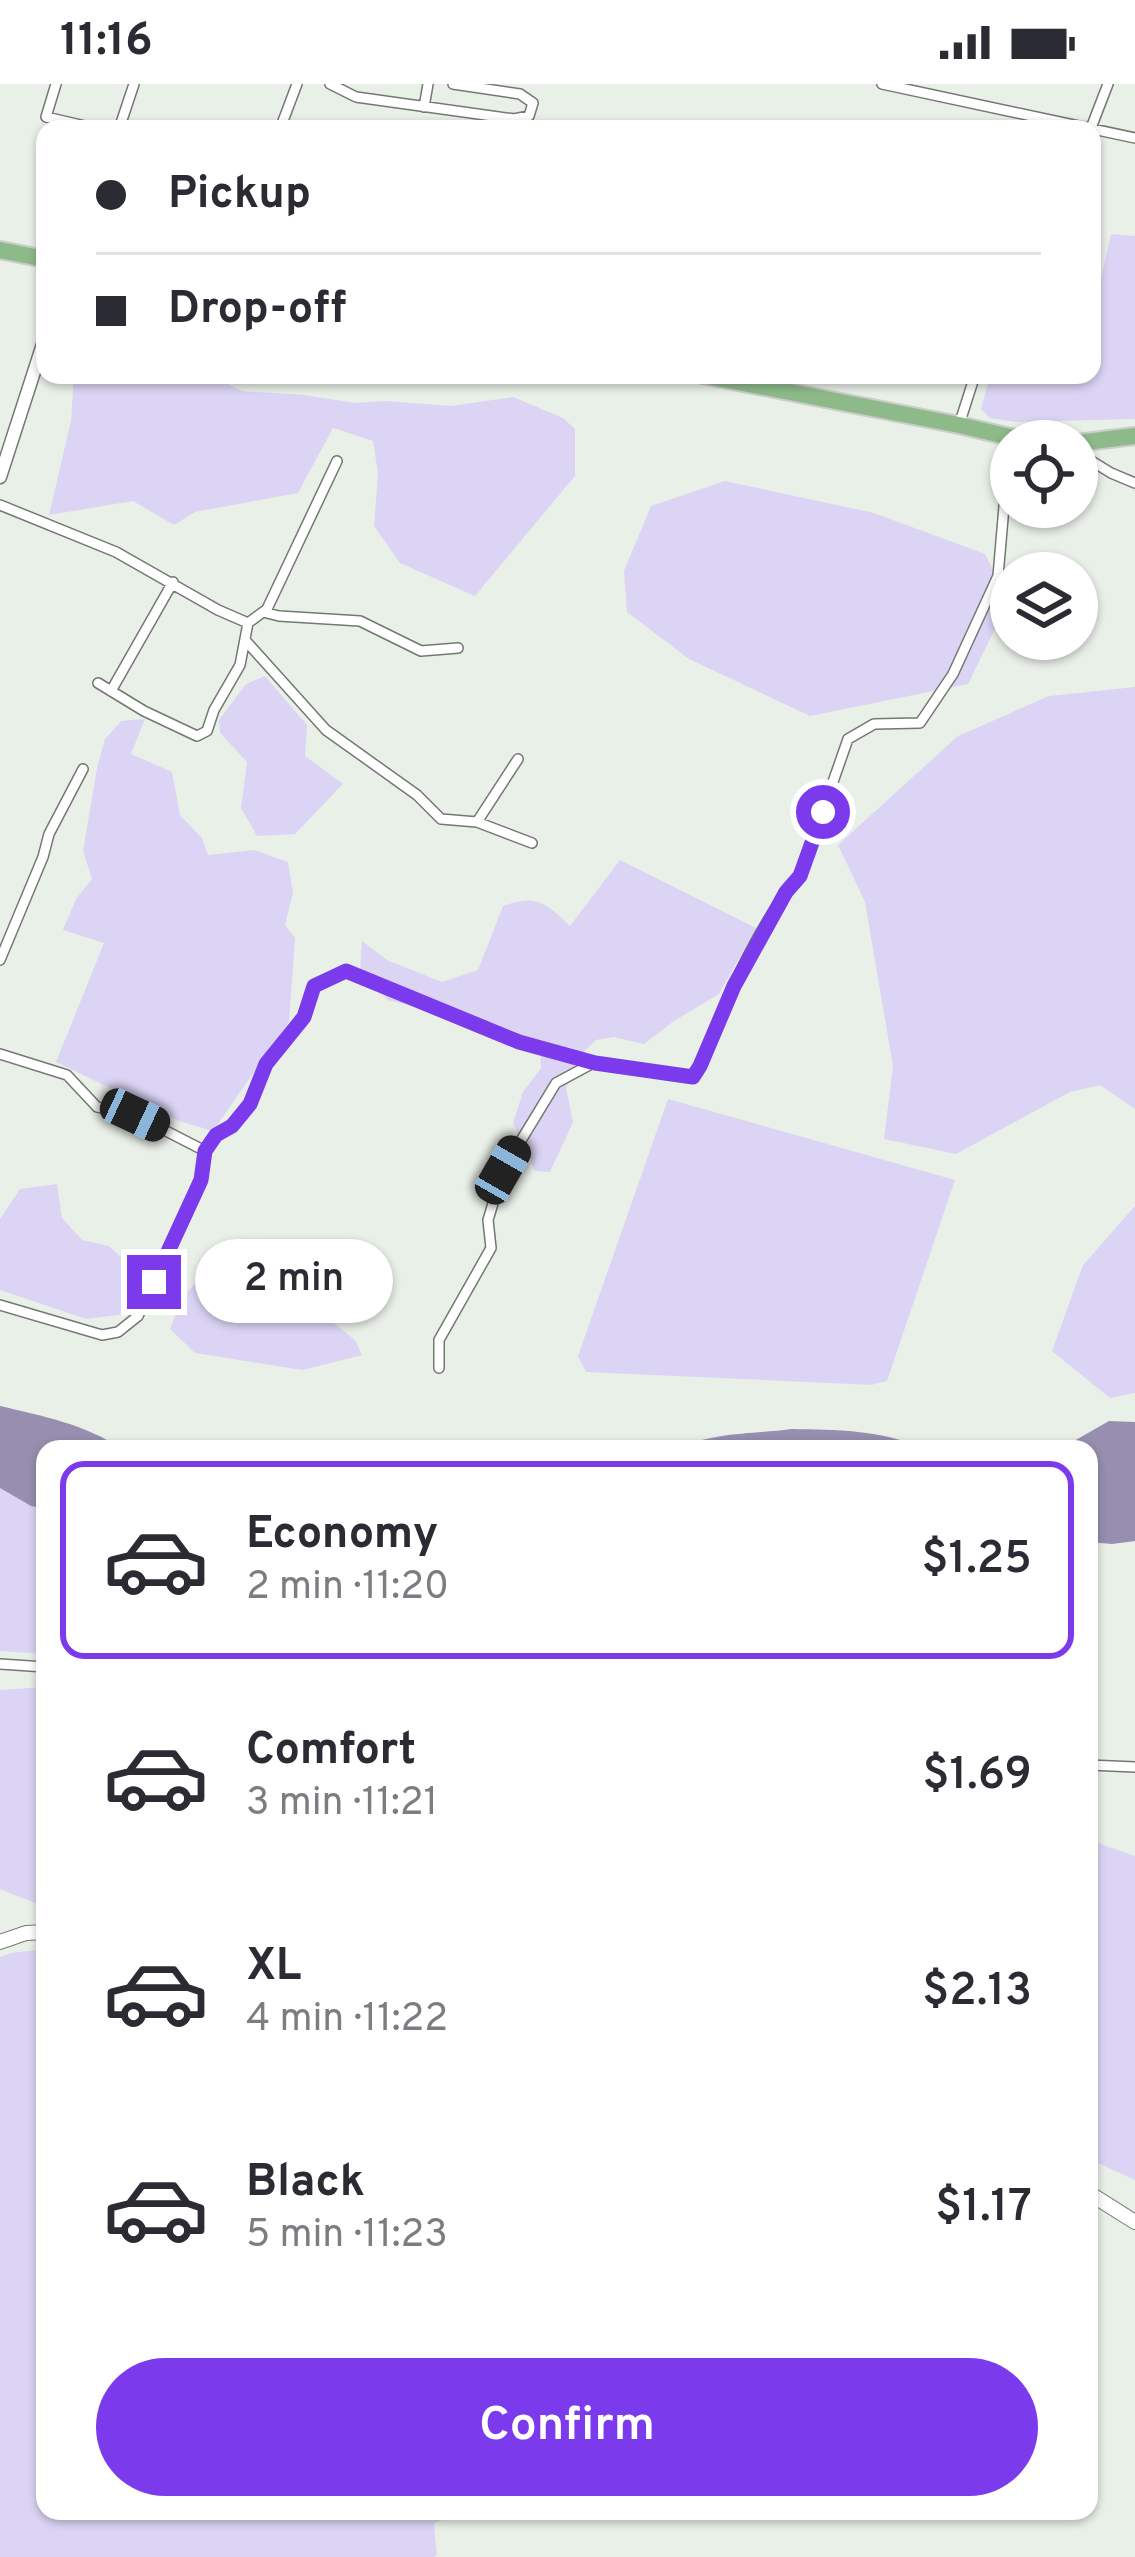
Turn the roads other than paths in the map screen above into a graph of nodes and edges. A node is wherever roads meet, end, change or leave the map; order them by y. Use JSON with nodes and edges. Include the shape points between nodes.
{"nodes":[{"id":1,"x":56,"y":84,"type":"edge"},
{"id":2,"x":134,"y":84,"type":"edge"},
{"id":3,"x":297,"y":84,"type":"edge"},
{"id":4,"x":330,"y":84,"type":"edge"},
{"id":5,"x":428,"y":84,"type":"edge"},
{"id":6,"x":453,"y":84,"type":"edge"},
{"id":7,"x":882,"y":84,"type":"edge"},
{"id":8,"x":954,"y":84,"type":"edge"},
{"id":9,"x":1108,"y":84,"type":"edge"},
{"id":10,"x":949,"y":97,"type":"junction"},
{"id":11,"x":424,"y":107,"type":"junction"},
{"id":12,"x":59,"y":120,"type":"edge"},
{"id":13,"x":122,"y":120,"type":"edge"},
{"id":14,"x":283,"y":120,"type":"edge"},
{"id":15,"x":1054,"y":120,"type":"edge"},
{"id":16,"x":1094,"y":120,"type":"edge"},
{"id":17,"x":1101,"y":130,"type":"edge"},
{"id":18,"x":1135,"y":138,"type":"edge"},
{"id":19,"x":0,"y":250,"type":"edge"},
{"id":20,"x":36,"y":257,"type":"edge"},
{"id":21,"x":36,"y":366,"type":"edge"},
{"id":22,"x":748,"y":384,"type":"edge"},
{"id":23,"x":972,"y":384,"type":"edge"},
{"id":24,"x":959,"y":425,"type":"junction"},
{"id":25,"x":990,"y":432,"type":"edge"},
{"id":26,"x":1135,"y":436,"type":"edge"},
{"id":27,"x":1098,"y":440,"type":"edge"},
{"id":28,"x":337,"y":461,"type":"dead end"},
{"id":29,"x":1098,"y":465,"type":"edge"},
{"id":30,"x":0,"y":477,"type":"edge"},
{"id":31,"x":1135,"y":483,"type":"edge"},
{"id":32,"x":0,"y":506,"type":"edge"},
{"id":33,"x":1002,"y":528,"type":"edge"},
{"id":34,"x":173,"y":582,"type":"junction"},
{"id":35,"x":263,"y":612,"type":"junction"},
{"id":36,"x":248,"y":623,"type":"junction"},
{"id":37,"x":245,"y":640,"type":"junction"},
{"id":38,"x":458,"y":649,"type":"dead end"},
{"id":39,"x":98,"y":683,"type":"dead end"},
{"id":40,"x":111,"y":691,"type":"junction"},
{"id":41,"x":518,"y":759,"type":"dead end"},
{"id":42,"x":83,"y":770,"type":"dead end"},
{"id":43,"x":477,"y":822,"type":"junction"},
{"id":44,"x":532,"y":843,"type":"dead end"},
{"id":45,"x":0,"y":960,"type":"edge"},
{"id":46,"x":0,"y":1054,"type":"edge"},
{"id":47,"x":595,"y":1063,"type":"junction"},
{"id":48,"x":205,"y":1151,"type":"junction"},
{"id":49,"x":0,"y":1305,"type":"edge"},
{"id":50,"x":439,"y":1368,"type":"dead end"},
{"id":51,"x":0,"y":1664,"type":"edge"},
{"id":52,"x":36,"y":1666,"type":"edge"},
{"id":53,"x":1098,"y":1765,"type":"edge"},
{"id":54,"x":1135,"y":1767,"type":"edge"},
{"id":55,"x":36,"y":1932,"type":"edge"},
{"id":56,"x":0,"y":1942,"type":"edge"},
{"id":57,"x":1098,"y":2199,"type":"edge"},
{"id":58,"x":1135,"y":2222,"type":"edge"}],
"edges":[{"from":1,"to":12,"type":"street","via":[[46,117]]},
{"from":2,"to":13,"type":"street"},
{"from":3,"to":14,"type":"street"},
{"from":4,"to":11,"type":"street","via":[[356,97]]},
{"from":5,"to":11,"type":"street"},
{"from":6,"to":11,"type":"street","via":[[520,94],[533,103],[530,116]]},
{"from":7,"to":10,"type":"street"},
{"from":8,"to":10,"type":"street"},
{"from":9,"to":16,"type":"street"},
{"from":10,"to":15,"type":"street"},
{"from":17,"to":18,"type":"street"},
{"from":19,"to":20,"type":"highway"},
{"from":21,"to":30,"type":"street"},
{"from":22,"to":24,"type":"highway"},
{"from":23,"to":24,"type":"street"},
{"from":24,"to":25,"type":"highway"},
{"from":26,"to":27,"type":"highway"},
{"from":28,"to":35,"type":"street"},
{"from":29,"to":31,"type":"street"},
{"from":32,"to":34,"type":"street"},
{"from":33,"to":47,"type":"street","via":[[998,576],[953,674],[920,723],[874,724],[848,739],[800,876],[734,986],[693,1077]]},
{"from":34,"to":36,"type":"street"},
{"from":34,"to":40,"type":"street"},
{"from":35,"to":36,"type":"street"},
{"from":35,"to":38,"type":"street","via":[[360,621],[421,651]]},
{"from":36,"to":37,"type":"street"},
{"from":37,"to":40,"type":"street","via":[[240,665],[197,736]]},
{"from":37,"to":43,"type":"street","via":[[326,730],[441,819]]},
{"from":39,"to":40,"type":"street"},
{"from":41,"to":43,"type":"street"},
{"from":42,"to":45,"type":"street"},
{"from":43,"to":44,"type":"street"},
{"from":46,"to":48,"type":"street","via":[[67,1075],[97,1106],[135,1115]]},
{"from":47,"to":48,"type":"street","via":[[519,1042],[346,971],[314,986],[250,1104]]},
{"from":47,"to":50,"type":"street","via":[[556,1083],[503,1170],[488,1220],[491,1249],[439,1340]]},
{"from":48,"to":49,"type":"street","via":[[201,1180],[138,1316],[118,1332],[102,1335]]},
{"from":51,"to":52,"type":"street"},
{"from":53,"to":54,"type":"street"},
{"from":55,"to":56,"type":"main road"},
{"from":57,"to":58,"type":"main road"}]}
